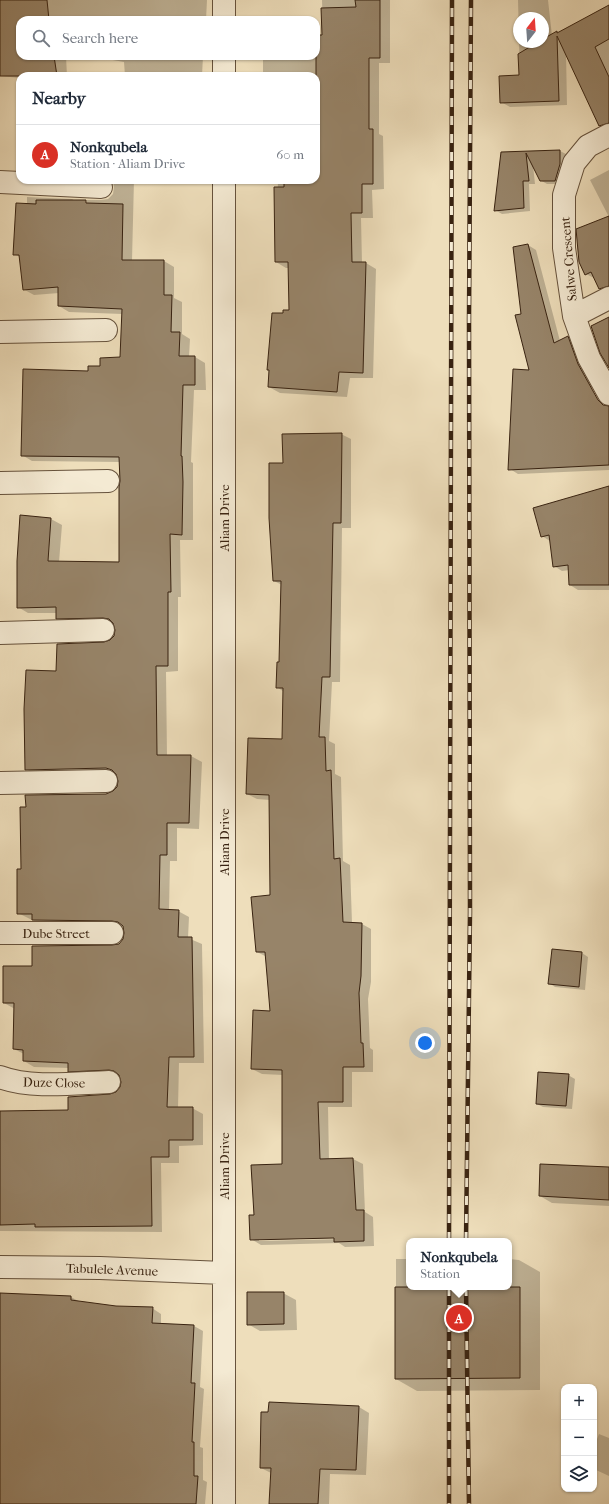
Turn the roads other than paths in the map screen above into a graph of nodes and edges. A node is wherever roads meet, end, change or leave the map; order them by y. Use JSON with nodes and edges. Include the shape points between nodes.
{"nodes":[{"id":1,"x":224,"y":0,"type":"edge"},
{"id":2,"x":224,"y":16,"type":"edge"},
{"id":3,"x":224,"y":60,"type":"edge"},
{"id":4,"x":224,"y":72,"type":"edge"},
{"id":5,"x":609,"y":135,"type":"edge"},
{"id":6,"x":0,"y":182,"type":"edge"},
{"id":7,"x":16,"y":183,"type":"edge"},
{"id":8,"x":40,"y":184,"type":"edge"},
{"id":9,"x":224,"y":184,"type":"edge"},
{"id":10,"x":101,"y":187,"type":"dead end"},
{"id":11,"x":609,"y":298,"type":"edge"},
{"id":12,"x":574,"y":316,"type":"junction"},
{"id":13,"x":106,"y":330,"type":"dead end"},
{"id":14,"x":0,"y":332,"type":"edge"},
{"id":15,"x":609,"y":394,"type":"edge"},
{"id":16,"x":108,"y":481,"type":"dead end"},
{"id":17,"x":0,"y":483,"type":"edge"},
{"id":18,"x":104,"y":630,"type":"dead end"},
{"id":19,"x":0,"y":633,"type":"edge"},
{"id":20,"x":106,"y":781,"type":"dead end"},
{"id":21,"x":0,"y":783,"type":"edge"},
{"id":22,"x":0,"y":933,"type":"edge"},
{"id":23,"x":112,"y":933,"type":"dead end"},
{"id":24,"x":0,"y":1077,"type":"edge"},
{"id":25,"x":109,"y":1082,"type":"dead end"},
{"id":26,"x":0,"y":1268,"type":"edge"},
{"id":27,"x":224,"y":1273,"type":"junction"},
{"id":28,"x":224,"y":1504,"type":"edge"}],
"edges":[{"from":1,"to":2,"type":"street"},
{"from":3,"to":4,"type":"street"},
{"from":5,"to":12,"type":"street","name":"Salwe Crescent","via":[[588,146],[574,163],[564,195],[564,248]]},
{"from":6,"to":7,"type":"street"},
{"from":8,"to":10,"type":"street"},
{"from":9,"to":27,"type":"street","name":"Aliam Drive"},
{"from":11,"to":12,"type":"street"},
{"from":12,"to":15,"type":"street","name":"Salwe Crescent","via":[[589,358]]},
{"from":13,"to":14,"type":"street"},
{"from":16,"to":17,"type":"street"},
{"from":18,"to":19,"type":"street"},
{"from":20,"to":21,"type":"street"},
{"from":22,"to":23,"type":"street","name":"Dube Street"},
{"from":24,"to":25,"type":"street","name":"Duze Close","via":[[9,1081],[45,1084]]},
{"from":26,"to":27,"type":"street","name":"Tabulele Avenue","via":[[100,1268]]},
{"from":27,"to":28,"type":"street","name":"Aliam Drive"}]}
